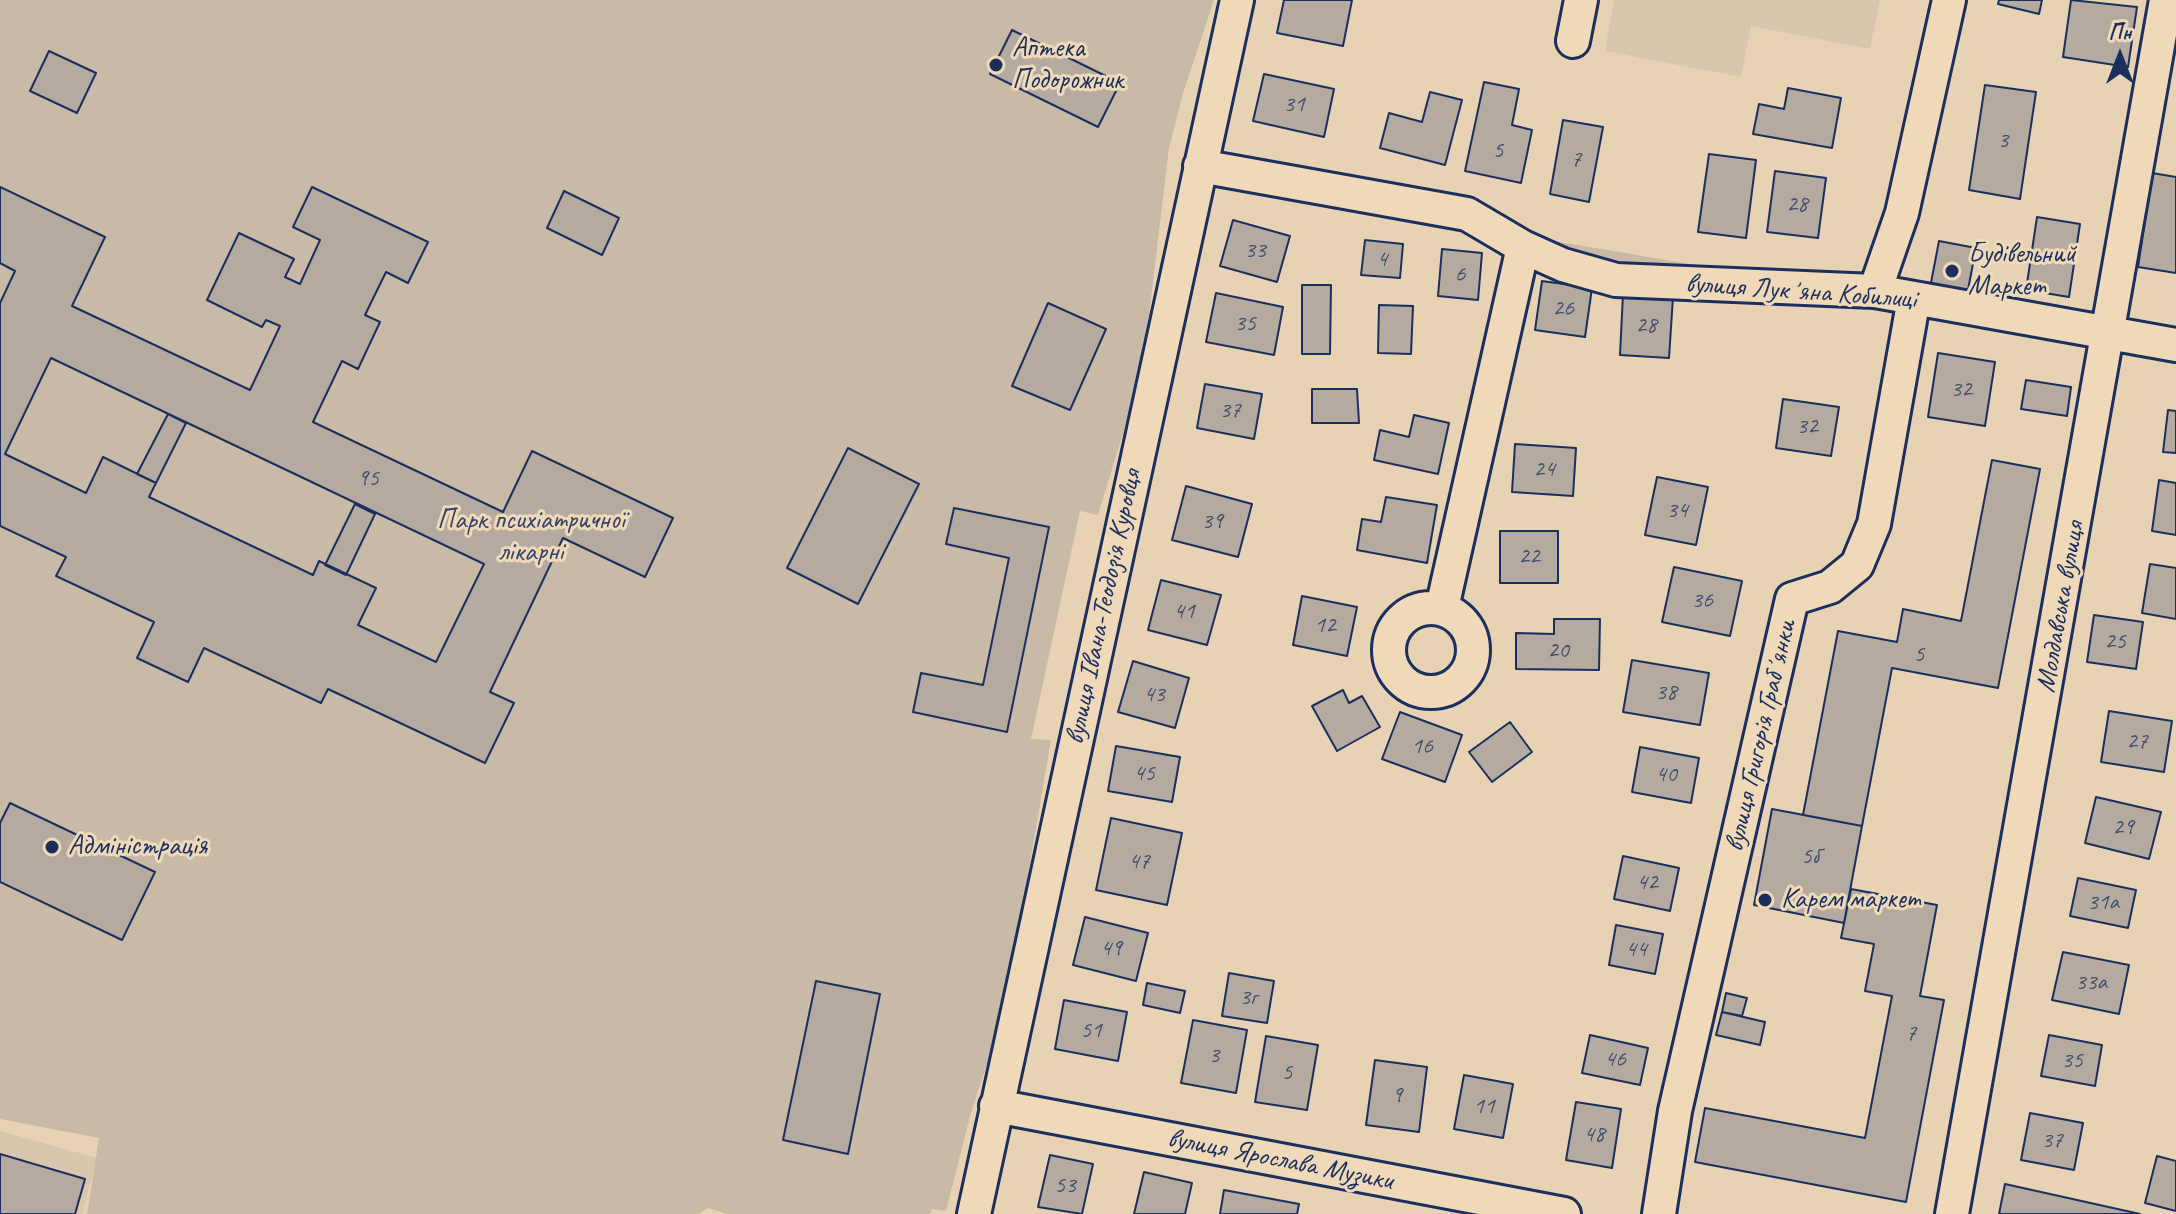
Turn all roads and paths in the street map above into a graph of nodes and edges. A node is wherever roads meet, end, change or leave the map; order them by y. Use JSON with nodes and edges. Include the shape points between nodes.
{"nodes":[{"id":1,"x":1237,"y":0,"type":"edge"},
{"id":2,"x":1581,"y":0,"type":"edge"},
{"id":3,"x":1949,"y":0,"type":"edge"},
{"id":4,"x":2166,"y":0,"type":"edge"},
{"id":5,"x":1573,"y":41,"type":"dead end"},
{"id":6,"x":1200,"y":166,"type":"junction"},
{"id":7,"x":1523,"y":247,"type":"junction"},
{"id":8,"x":1875,"y":291,"type":"junction"},
{"id":9,"x":1914,"y":298,"type":"junction"},
{"id":10,"x":2110,"y":333,"type":"junction"},
{"id":11,"x":2176,"y":345,"type":"edge"},
{"id":12,"x":1442,"y":608,"type":"dead end"},
{"id":13,"x":996,"y":1106,"type":"junction"},
{"id":14,"x":974,"y":1214,"type":"edge"},
{"id":15,"x":1564,"y":1214,"type":"edge"},
{"id":16,"x":1659,"y":1214,"type":"edge"},
{"id":17,"x":1952,"y":1214,"type":"edge"}],
"edges":[{"from":1,"to":6,"type":"street","name":"вулиця Івана-Теодозія Куровця"},
{"from":2,"to":5,"type":"street"},
{"from":3,"to":8,"type":"street","via":[[1902,213]]},
{"from":4,"to":10,"type":"street","name":"Молдавська вулиця"},
{"from":6,"to":7,"type":"street","name":"вулиця Лукʼяна Кобилиці","via":[[1467,214]]},
{"from":6,"to":13,"type":"street","name":"вулиця Івана-Теодозія Куровця"},
{"from":7,"to":8,"type":"street","name":"вулиця Лукʼяна Кобилиці","via":[[1616,280]]},
{"from":7,"to":12,"type":"street"},
{"from":8,"to":9,"type":"street","name":"вулиця Лукʼяна Кобилиці"},
{"from":9,"to":10,"type":"street","name":"вулиця Лукʼяна Кобилиці"},
{"from":9,"to":16,"type":"street","name":"вулиця Григорія Грабʼянки","via":[[1874,524],[1857,565],[1830,587],[1792,599],[1675,1111]]},
{"from":10,"to":11,"type":"street","name":"вулиця Лукʼяна Кобилиці"},
{"from":10,"to":17,"type":"street","name":"Молдавська вулиця"},
{"from":13,"to":14,"type":"street","name":"вулиця Івана-Теодозія Куровця"},
{"from":13,"to":15,"type":"street","name":"вулиця Ярослава Музики"}]}
